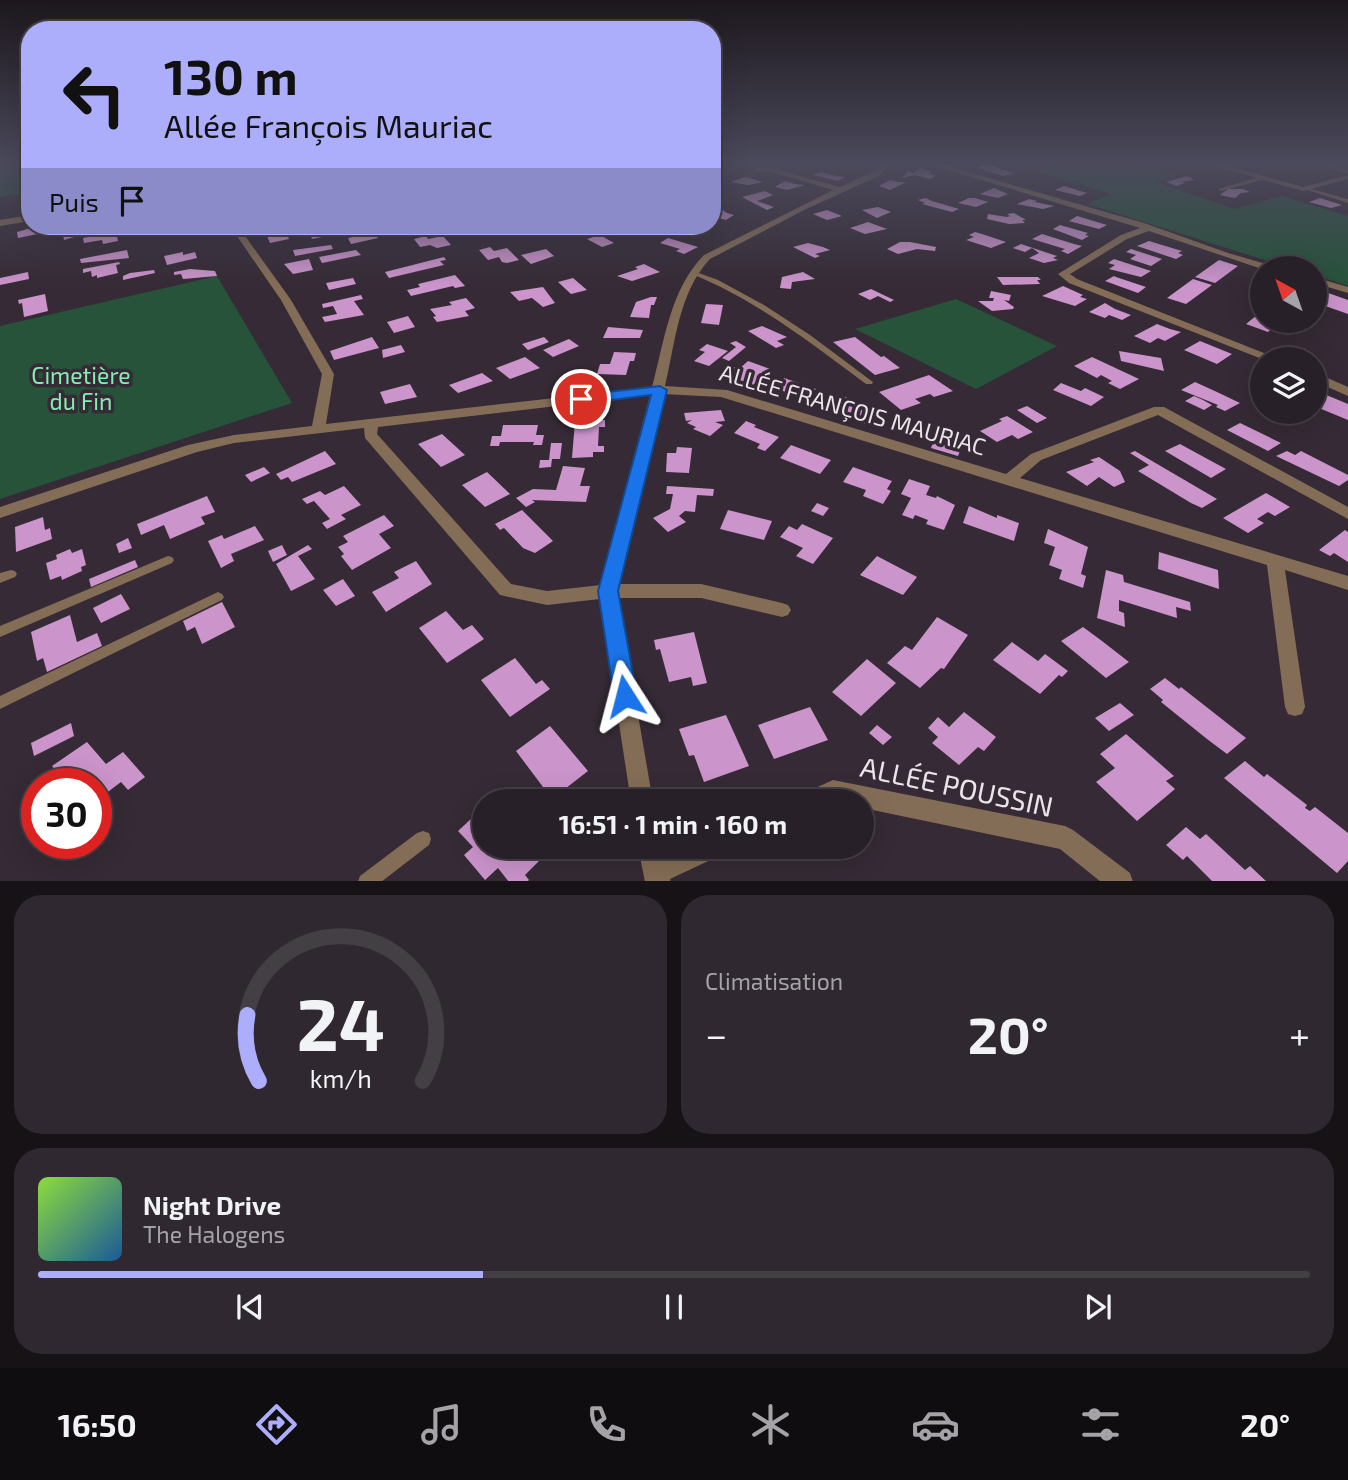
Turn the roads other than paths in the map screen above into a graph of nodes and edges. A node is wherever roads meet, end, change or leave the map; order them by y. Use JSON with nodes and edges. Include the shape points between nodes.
{"nodes":[{"id":1,"x":813,"y":204,"type":"edge"},
{"id":2,"x":1072,"y":204,"type":"edge"},
{"id":3,"x":21,"y":220,"type":"edge"},
{"id":4,"x":0,"y":223,"type":"edge"},
{"id":5,"x":1144,"y":229,"type":"junction"},
{"id":6,"x":240,"y":235,"type":"edge"},
{"id":7,"x":1250,"y":262,"type":"edge"},
{"id":8,"x":694,"y":273,"type":"junction"},
{"id":9,"x":1327,"y":284,"type":"edge"},
{"id":10,"x":1348,"y":290,"type":"edge"},
{"id":11,"x":1250,"y":350,"type":"edge"},
{"id":12,"x":869,"y":382,"type":"dead end"},
{"id":13,"x":1327,"y":382,"type":"edge"},
{"id":14,"x":660,"y":390,"type":"junction"},
{"id":15,"x":1348,"y":392,"type":"edge"},
{"id":16,"x":371,"y":424,"type":"junction"},
{"id":17,"x":318,"y":430,"type":"junction"},
{"id":18,"x":1009,"y":479,"type":"junction"},
{"id":19,"x":0,"y":513,"type":"edge"},
{"id":20,"x":1348,"y":514,"type":"edge"},
{"id":21,"x":1275,"y":559,"type":"junction"},
{"id":22,"x":168,"y":561,"type":"dead end"},
{"id":23,"x":1348,"y":583,"type":"edge"},
{"id":24,"x":608,"y":591,"type":"junction"},
{"id":25,"x":218,"y":597,"type":"dead end"},
{"id":26,"x":782,"y":610,"type":"dead end"},
{"id":27,"x":0,"y":632,"type":"edge"},
{"id":28,"x":0,"y":703,"type":"edge"},
{"id":29,"x":1295,"y":707,"type":"dead end"},
{"id":30,"x":640,"y":789,"type":"edge"},
{"id":31,"x":874,"y":799,"type":"edge"},
{"id":32,"x":423,"y":839,"type":"dead end"},
{"id":33,"x":652,"y":859,"type":"edge"},
{"id":34,"x":691,"y":859,"type":"edge"},
{"id":35,"x":656,"y":878,"type":"edge"},
{"id":36,"x":366,"y":881,"type":"edge"},
{"id":37,"x":1121,"y":881,"type":"edge"}],
"edges":[{"from":1,"to":8,"type":"street","via":[[707,257]]},
{"from":2,"to":5,"type":"street"},
{"from":3,"to":4,"type":"street"},
{"from":5,"to":7,"type":"street","via":[[1205,253]]},
{"from":5,"to":11,"type":"street","via":[[1063,274]]},
{"from":6,"to":17,"type":"street","via":[[286,300],[328,374]]},
{"from":8,"to":12,"type":"lane","via":[[713,279],[799,331]]},
{"from":8,"to":14,"type":"street","via":[[681,297]]},
{"from":9,"to":10,"type":"street"},
{"from":13,"to":15,"type":"street"},
{"from":14,"to":16,"type":"street","name":"ALLÉE FRANÇOIS MAURIAC"},
{"from":14,"to":18,"type":"street","name":"ALLÉE FRANÇOIS MAURIAC","via":[[722,393]]},
{"from":14,"to":24,"type":"street"},
{"from":16,"to":17,"type":"street","name":"ALLÉE FRANÇOIS MAURIAC"},
{"from":16,"to":24,"type":"street","via":[[370,435],[506,590],[547,598]]},
{"from":17,"to":19,"type":"street","name":"ALLÉE FRANÇOIS MAURIAC","via":[[193,448]]},
{"from":18,"to":20,"type":"street","via":[[1037,457],[1159,410]]},
{"from":18,"to":21,"type":"street","name":"ALLÉE FRANÇOIS MAURIAC"},
{"from":21,"to":23,"type":"street","name":"ALLÉE FRANÇOIS MAURIAC"},
{"from":21,"to":29,"type":"street"},
{"from":22,"to":27,"type":"lane"},
{"from":24,"to":26,"type":"street","via":[[701,591]]},
{"from":24,"to":30,"type":"street"},
{"from":25,"to":28,"type":"lane"},
{"from":31,"to":37,"type":"street","name":"ALLÉE POUSSIN","via":[[1065,838]]},
{"from":32,"to":36,"type":"lane"},
{"from":33,"to":35,"type":"street"},
{"from":34,"to":35,"type":"street"}]}
